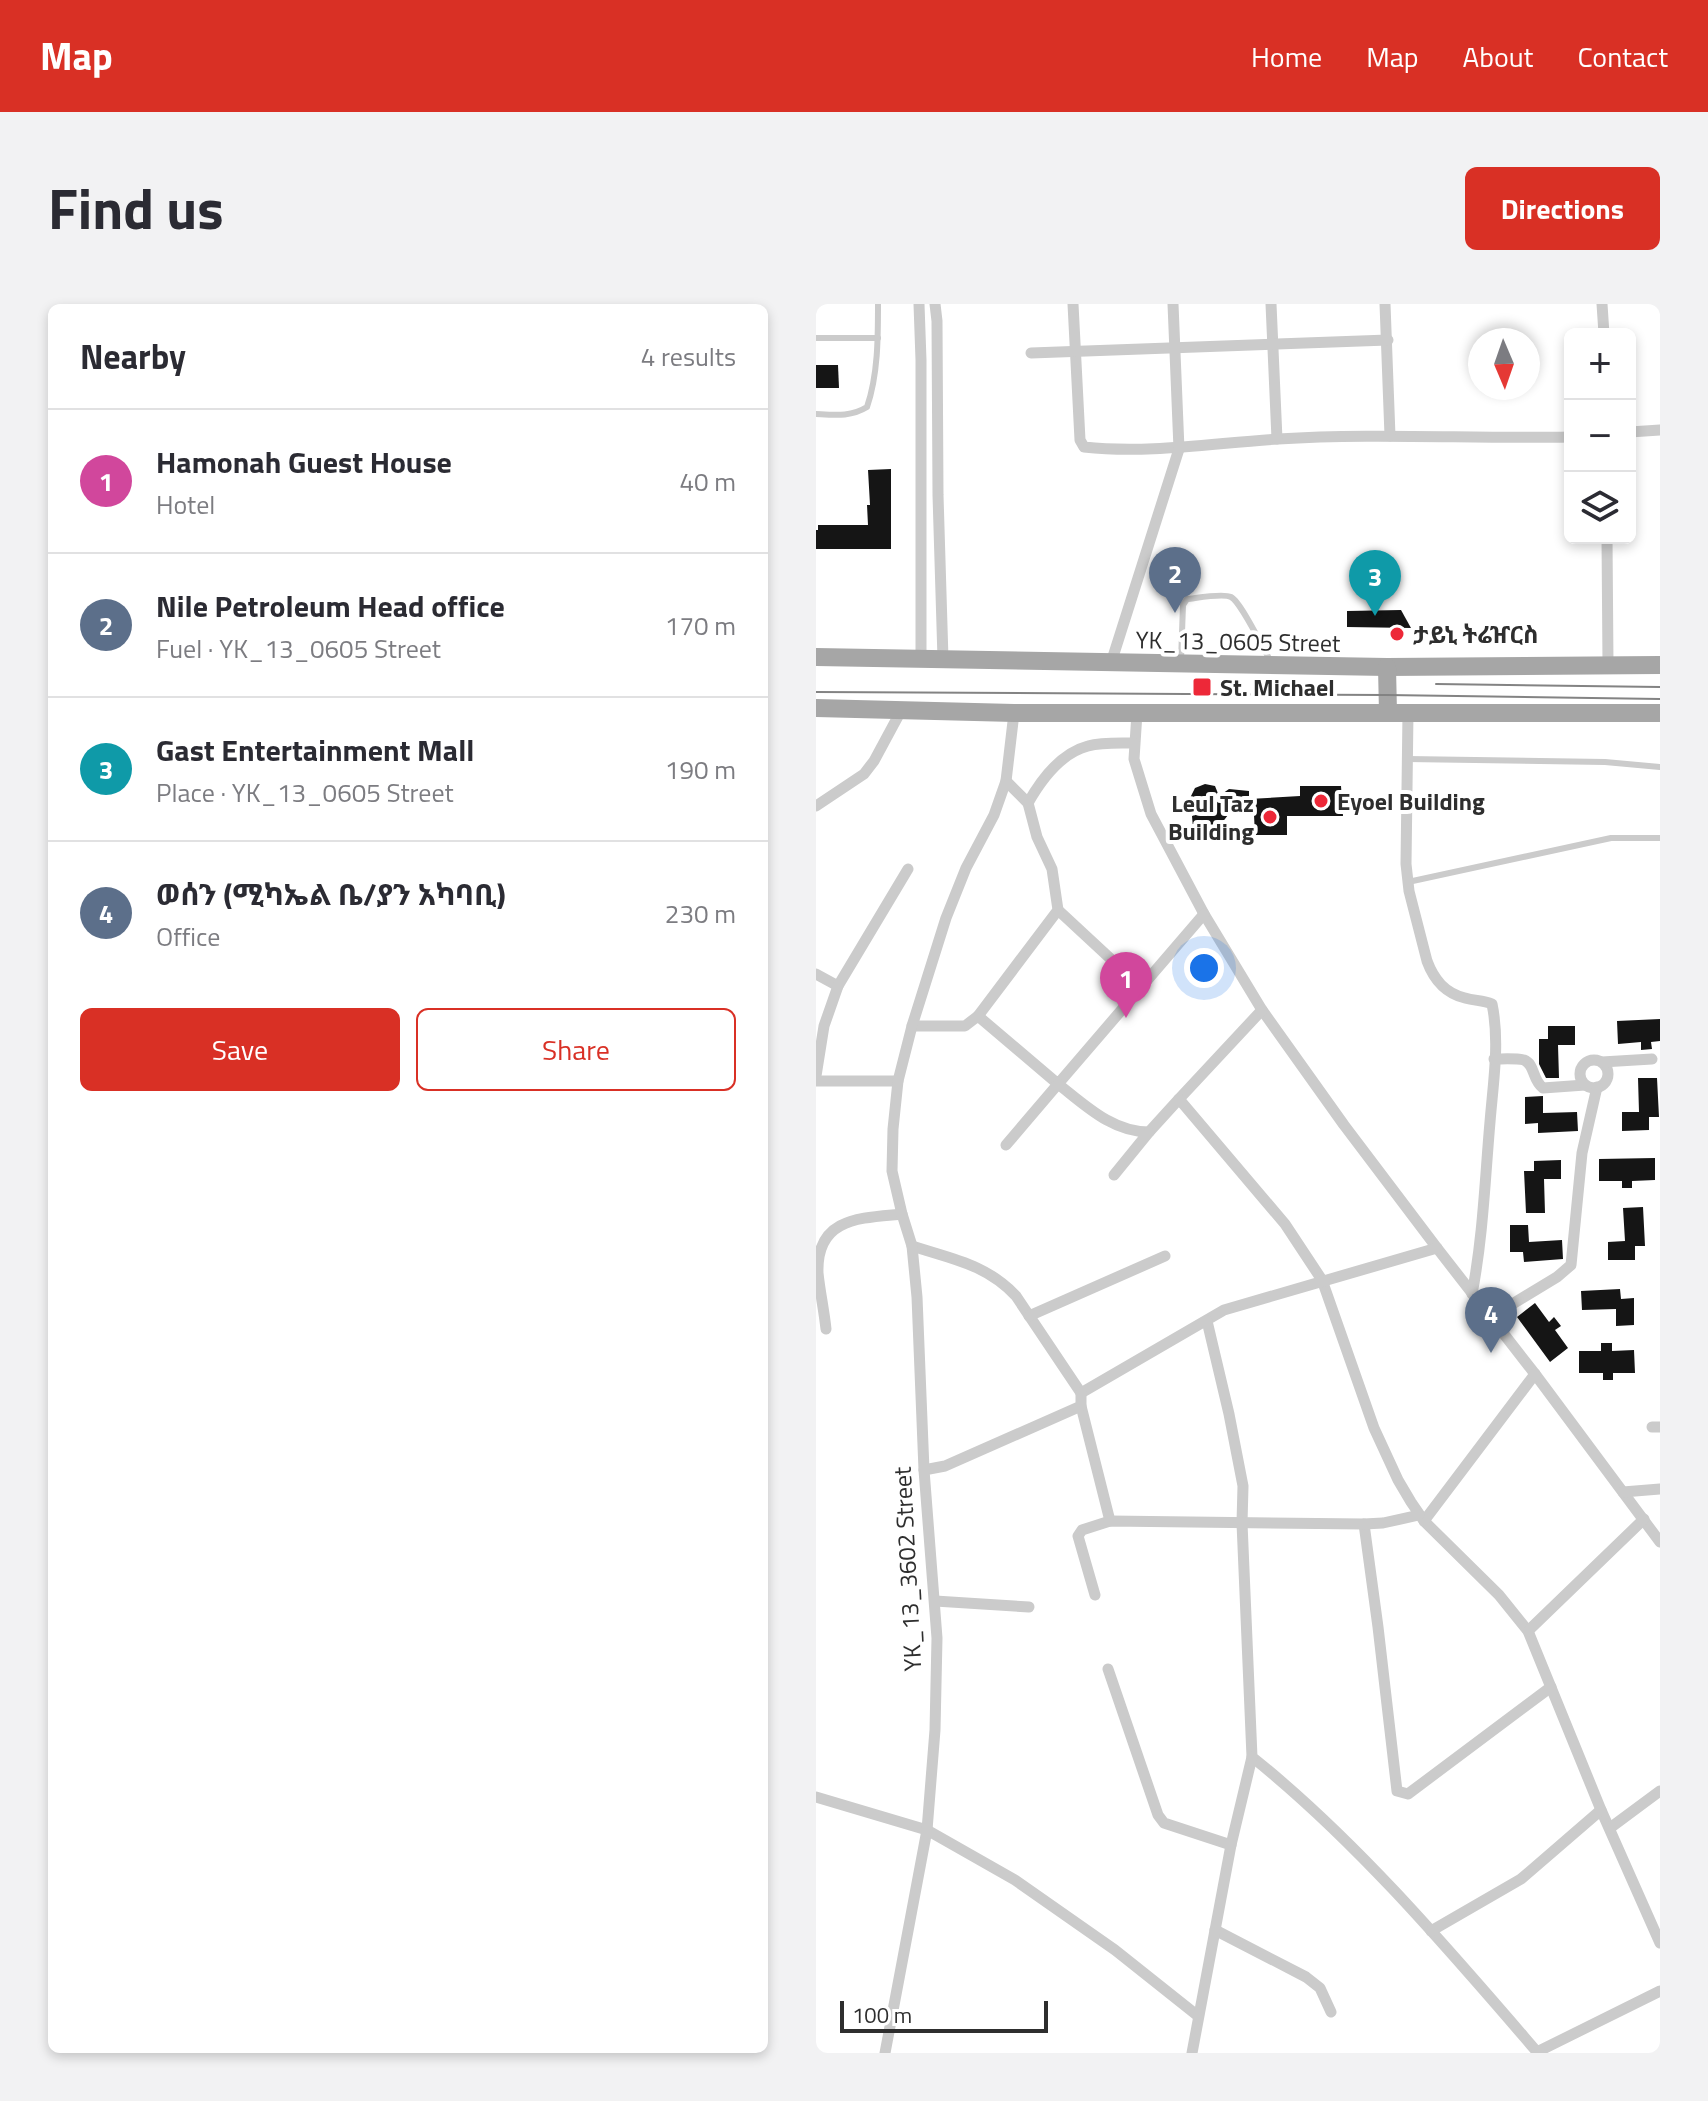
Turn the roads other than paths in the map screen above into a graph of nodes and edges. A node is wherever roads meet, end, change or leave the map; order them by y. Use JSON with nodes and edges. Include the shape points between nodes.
{"nodes":[{"id":1,"x":878,"y":304,"type":"edge"},
{"id":2,"x":919,"y":304,"type":"edge"},
{"id":3,"x":935,"y":304,"type":"edge"},
{"id":4,"x":1073,"y":304,"type":"edge"},
{"id":5,"x":1173,"y":304,"type":"edge"},
{"id":6,"x":1271,"y":304,"type":"edge"},
{"id":7,"x":1385,"y":304,"type":"edge"},
{"id":8,"x":1602,"y":304,"type":"edge"},
{"id":9,"x":1604,"y":328,"type":"edge"},
{"id":10,"x":816,"y":338,"type":"edge"},
{"id":11,"x":878,"y":338,"type":"junction"},
{"id":12,"x":1388,"y":340,"type":"junction"},
{"id":13,"x":1273,"y":345,"type":"junction"},
{"id":14,"x":1176,"y":347,"type":"junction"},
{"id":15,"x":1077,"y":351,"type":"junction"},
{"id":16,"x":1031,"y":353,"type":"dead end"},
{"id":17,"x":816,"y":414,"type":"edge"},
{"id":18,"x":1660,"y":430,"type":"edge"},
{"id":19,"x":1636,"y":432,"type":"edge"},
{"id":20,"x":1390,"y":436,"type":"junction"},
{"id":21,"x":1564,"y":437,"type":"edge"},
{"id":22,"x":1277,"y":439,"type":"junction"},
{"id":23,"x":1179,"y":449,"type":"junction"},
{"id":24,"x":1607,"y":544,"type":"edge"},
{"id":25,"x":816,"y":657,"type":"edge"},
{"id":26,"x":921,"y":659,"type":"junction"},
{"id":27,"x":943,"y":659,"type":"junction"},
{"id":28,"x":1111,"y":663,"type":"junction"},
{"id":29,"x":1181,"y":664,"type":"junction"},
{"id":30,"x":1608,"y":664,"type":"junction"},
{"id":31,"x":1273,"y":665,"type":"junction"},
{"id":32,"x":1660,"y":665,"type":"edge"},
{"id":33,"x":1387,"y":667,"type":"junction"},
{"id":34,"x":816,"y":708,"type":"edge"},
{"id":35,"x":902,"y":709,"type":"junction"},
{"id":36,"x":1014,"y":713,"type":"junction"},
{"id":37,"x":1137,"y":713,"type":"junction"},
{"id":38,"x":1388,"y":713,"type":"junction"},
{"id":39,"x":1408,"y":713,"type":"junction"},
{"id":40,"x":1660,"y":713,"type":"edge"},
{"id":41,"x":1134,"y":743,"type":"junction"},
{"id":42,"x":1407,"y":759,"type":"junction"},
{"id":43,"x":1660,"y":767,"type":"edge"},
{"id":44,"x":1006,"y":781,"type":"junction"},
{"id":45,"x":1028,"y":803,"type":"junction"},
{"id":46,"x":816,"y":806,"type":"edge"},
{"id":47,"x":1660,"y":838,"type":"edge"},
{"id":48,"x":908,"y":869,"type":"dead end"},
{"id":49,"x":1408,"y":882,"type":"junction"},
{"id":50,"x":1058,"y":910,"type":"junction"},
{"id":51,"x":1204,"y":914,"type":"junction"},
{"id":52,"x":816,"y":974,"type":"edge"},
{"id":53,"x":838,"y":986,"type":"junction"},
{"id":54,"x":1141,"y":987,"type":"junction"},
{"id":55,"x":1262,"y":1010,"type":"junction"},
{"id":56,"x":978,"y":1016,"type":"junction"},
{"id":57,"x":912,"y":1026,"type":"junction"},
{"id":58,"x":1494,"y":1059,"type":"junction"},
{"id":59,"x":1652,"y":1059,"type":"dead end"},
{"id":60,"x":1602,"y":1062,"type":"junction"},
{"id":61,"x":818,"y":1079,"type":"edge"},
{"id":62,"x":898,"y":1081,"type":"junction"},
{"id":63,"x":1058,"y":1084,"type":"junction"},
{"id":64,"x":1591,"y":1086,"type":"junction"},
{"id":65,"x":1179,"y":1099,"type":"junction"},
{"id":66,"x":1149,"y":1132,"type":"junction"},
{"id":67,"x":1006,"y":1145,"type":"dead end"},
{"id":68,"x":1114,"y":1175,"type":"dead end"},
{"id":69,"x":902,"y":1214,"type":"junction"},
{"id":70,"x":912,"y":1246,"type":"junction"},
{"id":71,"x":1437,"y":1248,"type":"junction"},
{"id":72,"x":1165,"y":1256,"type":"dead end"},
{"id":73,"x":1322,"y":1280,"type":"junction"},
{"id":74,"x":1472,"y":1294,"type":"junction"},
{"id":75,"x":1029,"y":1316,"type":"junction"},
{"id":76,"x":1491,"y":1317,"type":"junction"},
{"id":77,"x":1207,"y":1321,"type":"junction"},
{"id":78,"x":826,"y":1329,"type":"dead end"},
{"id":79,"x":1535,"y":1374,"type":"junction"},
{"id":80,"x":1081,"y":1393,"type":"junction"},
{"id":81,"x":1081,"y":1406,"type":"junction"},
{"id":82,"x":924,"y":1470,"type":"junction"},
{"id":83,"x":1660,"y":1489,"type":"edge"},
{"id":84,"x":1623,"y":1492,"type":"junction"},
{"id":85,"x":1422,"y":1518,"type":"junction"},
{"id":86,"x":1644,"y":1519,"type":"junction"},
{"id":87,"x":1110,"y":1521,"type":"junction"},
{"id":88,"x":1242,"y":1523,"type":"junction"},
{"id":89,"x":1364,"y":1524,"type":"junction"},
{"id":90,"x":1660,"y":1542,"type":"edge"},
{"id":91,"x":1095,"y":1595,"type":"dead end"},
{"id":92,"x":935,"y":1601,"type":"junction"},
{"id":93,"x":1029,"y":1607,"type":"dead end"},
{"id":94,"x":1528,"y":1631,"type":"junction"},
{"id":95,"x":1108,"y":1669,"type":"dead end"},
{"id":96,"x":1551,"y":1687,"type":"junction"},
{"id":97,"x":1252,"y":1757,"type":"junction"},
{"id":98,"x":1660,"y":1791,"type":"edge"},
{"id":99,"x":816,"y":1797,"type":"edge"},
{"id":100,"x":1601,"y":1810,"type":"junction"},
{"id":101,"x":1610,"y":1828,"type":"junction"},
{"id":102,"x":927,"y":1830,"type":"junction"},
{"id":103,"x":1231,"y":1845,"type":"junction"},
{"id":104,"x":1215,"y":1930,"type":"junction"},
{"id":105,"x":1431,"y":1931,"type":"junction"},
{"id":106,"x":1660,"y":1943,"type":"edge"},
{"id":107,"x":1660,"y":1991,"type":"edge"},
{"id":108,"x":1331,"y":2012,"type":"dead end"},
{"id":109,"x":1198,"y":2016,"type":"junction"},
{"id":110,"x":1538,"y":2052,"type":"edge"},
{"id":111,"x":885,"y":2053,"type":"edge"},
{"id":112,"x":1192,"y":2053,"type":"edge"}],
"edges":[{"from":1,"to":11,"type":"lane"},
{"from":2,"to":26,"type":"street"},
{"from":3,"to":27,"type":"street"},
{"from":4,"to":15,"type":"street"},
{"from":5,"to":14,"type":"street"},
{"from":6,"to":13,"type":"street"},
{"from":7,"to":12,"type":"street"},
{"from":8,"to":9,"type":"street"},
{"from":10,"to":11,"type":"lane"},
{"from":11,"to":17,"type":"lane","via":[[867,407],[847,415]]},
{"from":12,"to":13,"type":"street"},
{"from":12,"to":20,"type":"street"},
{"from":13,"to":14,"type":"street"},
{"from":13,"to":22,"type":"street"},
{"from":14,"to":15,"type":"street"},
{"from":14,"to":23,"type":"street"},
{"from":15,"to":16,"type":"street"},
{"from":15,"to":23,"type":"street","via":[[1081,445]]},
{"from":18,"to":19,"type":"street"},
{"from":20,"to":21,"type":"street"},
{"from":20,"to":22,"type":"street"},
{"from":22,"to":23,"type":"street"},
{"from":23,"to":28,"type":"street"},
{"from":24,"to":30,"type":"street"},
{"from":25,"to":26,"type":"main road","name":"YK_13_0605 Street"},
{"from":26,"to":27,"type":"main road","name":"YK_13_0605 Street"},
{"from":27,"to":28,"type":"main road","name":"YK_13_0605 Street"},
{"from":28,"to":29,"type":"main road","name":"YK_13_0605 Street"},
{"from":29,"to":31,"type":"main road","name":"YK_13_0605 Street"},
{"from":29,"to":31,"type":"lane","via":[[1187,599],[1227,596],[1240,608]]},
{"from":30,"to":32,"type":"main road","name":"YK_13_0605 Street"},
{"from":30,"to":33,"type":"main road","name":"YK_13_0605 Street"},
{"from":31,"to":33,"type":"main road","name":"YK_13_0605 Street"},
{"from":33,"to":38,"type":"main road"},
{"from":34,"to":35,"type":"main road"},
{"from":35,"to":36,"type":"main road"},
{"from":35,"to":46,"type":"street","via":[[864,774]]},
{"from":36,"to":37,"type":"main road"},
{"from":36,"to":44,"type":"street","name":"YK_13_3602 Street"},
{"from":37,"to":38,"type":"main road"},
{"from":37,"to":41,"type":"street"},
{"from":38,"to":39,"type":"main road"},
{"from":39,"to":40,"type":"main road"},
{"from":39,"to":42,"type":"street"},
{"from":41,"to":45,"type":"street","via":[[1090,745],[1072,752],[1040,782]]},
{"from":41,"to":51,"type":"street","via":[[1151,814]]},
{"from":42,"to":43,"type":"lane"},
{"from":42,"to":49,"type":"street"},
{"from":44,"to":45,"type":"street"},
{"from":44,"to":57,"type":"street","name":"YK_13_3602 Street","via":[[946,918]]},
{"from":45,"to":50,"type":"street","via":[[1052,869]]},
{"from":47,"to":49,"type":"lane","via":[[1611,838]]},
{"from":48,"to":53,"type":"street"},
{"from":49,"to":58,"type":"street","via":[[1431,973],[1453,993],[1492,1004]]},
{"from":50,"to":54,"type":"street"},
{"from":50,"to":56,"type":"street"},
{"from":51,"to":54,"type":"street"},
{"from":51,"to":55,"type":"street"},
{"from":52,"to":53,"type":"street"},
{"from":53,"to":61,"type":"street","via":[[824,1026]]},
{"from":54,"to":63,"type":"street"},
{"from":55,"to":65,"type":"street"},
{"from":55,"to":71,"type":"street"},
{"from":56,"to":57,"type":"street","via":[[965,1026]]},
{"from":56,"to":63,"type":"street"},
{"from":57,"to":62,"type":"street","name":"YK_13_3602 Street"},
{"from":58,"to":64,"type":"street","via":[[1526,1061],[1543,1088]]},
{"from":58,"to":74,"type":"street"},
{"from":59,"to":60,"type":"street"},
{"from":60,"to":64,"type":"street","via":[[1607,1079]]},
{"from":60,"to":64,"type":"street","via":[[1584,1063],[1579,1074]]},
{"from":61,"to":62,"type":"street"},
{"from":62,"to":69,"type":"street","name":"YK_13_3602 Street","via":[[892,1171]]},
{"from":63,"to":66,"type":"street","via":[[1108,1122]]},
{"from":63,"to":67,"type":"street"},
{"from":64,"to":76,"type":"street","via":[[1571,1265]]},
{"from":65,"to":66,"type":"street"},
{"from":65,"to":73,"type":"street","via":[[1285,1224]]},
{"from":66,"to":68,"type":"street"},
{"from":69,"to":70,"type":"street","name":"YK_13_3602 Street"},
{"from":69,"to":78,"type":"street","via":[[849,1221],[824,1238],[817,1262]]},
{"from":70,"to":75,"type":"street","via":[[981,1268],[1016,1296]]},
{"from":70,"to":82,"type":"street","name":"YK_13_3602 Street"},
{"from":71,"to":73,"type":"street"},
{"from":71,"to":74,"type":"street"},
{"from":72,"to":75,"type":"street"},
{"from":73,"to":77,"type":"street","via":[[1224,1310]]},
{"from":73,"to":85,"type":"street","via":[[1374,1428]]},
{"from":74,"to":76,"type":"street"},
{"from":75,"to":80,"type":"street"},
{"from":76,"to":79,"type":"street"},
{"from":77,"to":80,"type":"street"},
{"from":77,"to":88,"type":"street","via":[[1243,1486]]},
{"from":79,"to":84,"type":"street"},
{"from":79,"to":85,"type":"street"},
{"from":80,"to":81,"type":"street"},
{"from":81,"to":82,"type":"street","via":[[945,1466]]},
{"from":81,"to":87,"type":"street"},
{"from":82,"to":92,"type":"street","name":"YK_13_3602 Street"},
{"from":83,"to":84,"type":"street"},
{"from":84,"to":86,"type":"street"},
{"from":85,"to":89,"type":"street"},
{"from":85,"to":94,"type":"street"},
{"from":86,"to":90,"type":"street"},
{"from":86,"to":94,"type":"street"},
{"from":87,"to":88,"type":"street"},
{"from":87,"to":91,"type":"street","via":[[1078,1536]]},
{"from":88,"to":89,"type":"street"},
{"from":88,"to":97,"type":"street"},
{"from":89,"to":96,"type":"street","via":[[1397,1791],[1408,1794]]},
{"from":92,"to":93,"type":"street"},
{"from":92,"to":102,"type":"street","name":"YK_13_3602 Street","via":[[935,1730]]},
{"from":94,"to":96,"type":"street"},
{"from":95,"to":103,"type":"street","via":[[1158,1815],[1164,1823]]},
{"from":96,"to":100,"type":"street"},
{"from":97,"to":103,"type":"street"},
{"from":97,"to":105,"type":"street","via":[[1320,1816]]},
{"from":98,"to":101,"type":"street"},
{"from":99,"to":102,"type":"street"},
{"from":100,"to":101,"type":"street"},
{"from":100,"to":105,"type":"street","via":[[1521,1879]]},
{"from":101,"to":106,"type":"street"},
{"from":102,"to":109,"type":"street","via":[[1015,1880]]},
{"from":102,"to":111,"type":"street","name":"YK_13_3602 Street"},
{"from":103,"to":104,"type":"street"},
{"from":104,"to":108,"type":"street","via":[[1306,1977],[1320,1988]]},
{"from":104,"to":109,"type":"street"},
{"from":105,"to":110,"type":"street"},
{"from":107,"to":110,"type":"street"},
{"from":109,"to":112,"type":"street"}]}
